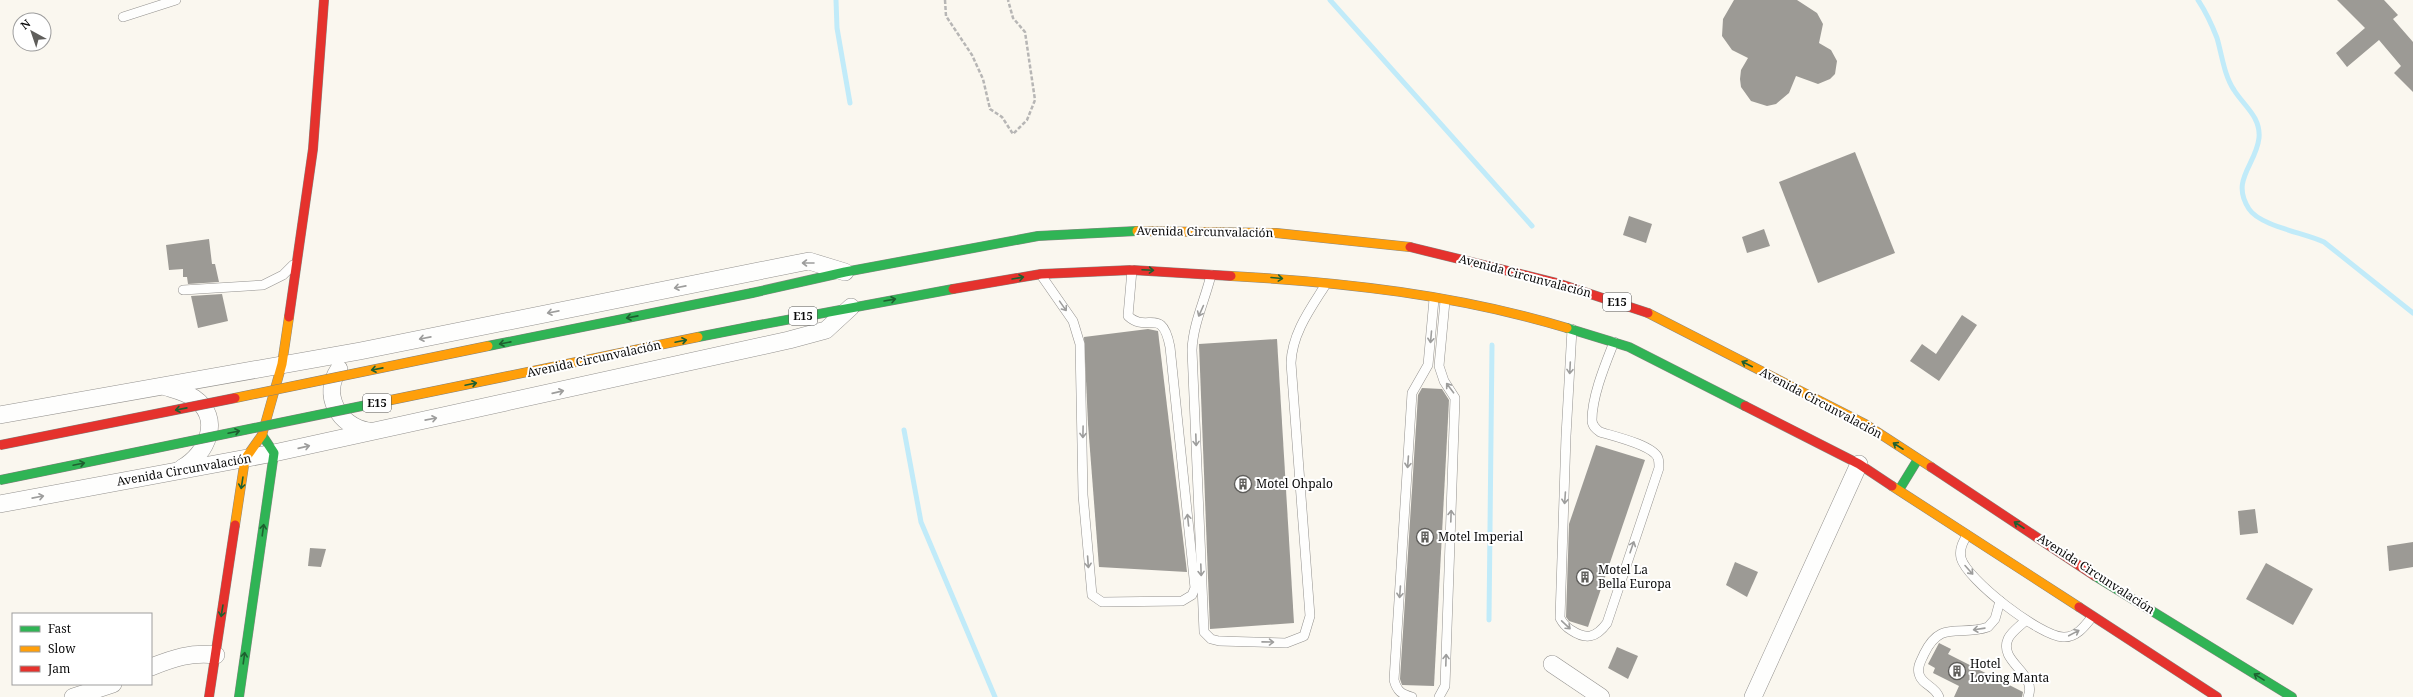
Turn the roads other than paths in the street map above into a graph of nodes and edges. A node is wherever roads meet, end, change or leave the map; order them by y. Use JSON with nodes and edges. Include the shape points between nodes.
{"nodes":[{"id":1,"x":176,"y":0,"type":"edge"},
{"id":2,"x":324,"y":0,"type":"edge"},
{"id":3,"x":122,"y":17,"type":"dead end"},
{"id":4,"x":298,"y":260,"type":"junction"},
{"id":5,"x":1132,"y":270,"type":"junction"},
{"id":6,"x":845,"y":272,"type":"junction"},
{"id":7,"x":1041,"y":274,"type":"junction"},
{"id":8,"x":1211,"y":274,"type":"junction"},
{"id":9,"x":1326,"y":283,"type":"junction"},
{"id":10,"x":183,"y":290,"type":"dead end"},
{"id":11,"x":1434,"y":298,"type":"junction"},
{"id":12,"x":1445,"y":301,"type":"junction"},
{"id":13,"x":851,"y":307,"type":"junction"},
{"id":14,"x":1572,"y":329,"type":"junction"},
{"id":15,"x":1614,"y":342,"type":"junction"},
{"id":16,"x":360,"y":351,"type":"junction"},
{"id":17,"x":282,"y":364,"type":"junction"},
{"id":18,"x":164,"y":386,"type":"junction"},
{"id":19,"x":0,"y":415,"type":"edge"},
{"id":20,"x":368,"y":432,"type":"junction"},
{"id":21,"x":262,"y":435,"type":"junction"},
{"id":22,"x":0,"y":445,"type":"edge"},
{"id":23,"x":274,"y":453,"type":"junction"},
{"id":24,"x":1918,"y":458,"type":"junction"},
{"id":25,"x":245,"y":459,"type":"junction"},
{"id":26,"x":1859,"y":464,"type":"junction"},
{"id":27,"x":178,"y":470,"type":"junction"},
{"id":28,"x":0,"y":480,"type":"edge"},
{"id":29,"x":1899,"y":490,"type":"junction"},
{"id":30,"x":0,"y":504,"type":"edge"},
{"id":31,"x":1967,"y":535,"type":"junction"},
{"id":32,"x":2000,"y":601,"type":"junction"},
{"id":33,"x":2092,"y":617,"type":"junction"},
{"id":34,"x":2025,"y":621,"type":"junction"},
{"id":35,"x":216,"y":655,"type":"junction"},
{"id":36,"x":1552,"y":664,"type":"dead end"},
{"id":37,"x":152,"y":667,"type":"edge"},
{"id":38,"x":110,"y":685,"type":"edge"},
{"id":39,"x":73,"y":697,"type":"edge"},
{"id":40,"x":209,"y":697,"type":"edge"},
{"id":41,"x":239,"y":697,"type":"edge"},
{"id":42,"x":1412,"y":697,"type":"edge"},
{"id":43,"x":1439,"y":697,"type":"edge"},
{"id":44,"x":1601,"y":697,"type":"edge"},
{"id":45,"x":1752,"y":697,"type":"edge"},
{"id":46,"x":1939,"y":697,"type":"edge"},
{"id":47,"x":2028,"y":697,"type":"edge"},
{"id":48,"x":2217,"y":697,"type":"edge"},
{"id":49,"x":2292,"y":697,"type":"edge"}],
"edges":[{"from":1,"to":3,"type":"lane"},
{"from":2,"to":4,"type":"main road","via":[[313,149]]},
{"from":4,"to":10,"type":"lane","via":[[283,275],[263,285]]},
{"from":4,"to":17,"type":"main road"},
{"from":5,"to":7,"type":"main road","name":"Avenida Circunvalación","number":"E15"},
{"from":7,"to":5,"type":"lane","one_way":true,"via":[[1073,321],[1080,344],[1083,495],[1092,595],[1102,602],[1182,601],[1192,595],[1195,588],[1170,347],[1167,335],[1158,322],[1138,322],[1128,316]]},
{"from":5,"to":8,"type":"main road","name":"Avenida Circunvalación","number":"E15","one_way":true},
{"from":6,"to":16,"type":"street","name":"Avenida Circunvalación","one_way":true,"via":[[809,261]]},
{"from":6,"to":22,"type":"main road","name":"Avenida Circunvalación","number":"E15","one_way":true,"bridge":true},
{"from":24,"to":6,"type":"main road","name":"Avenida Circunvalación","number":"E15","one_way":true,"via":[[1865,424],[1645,311],[1557,283],[1407,246],[1276,233],[1121,231],[1038,236]]},
{"from":13,"to":7,"type":"main road","name":"Avenida Circunvalación","number":"E15","one_way":true},
{"from":8,"to":9,"type":"main road","name":"Avenida Circunvalación","number":"E15","one_way":true},
{"from":8,"to":9,"type":"lane","one_way":true,"via":[[1192,350],[1204,632],[1211,639],[1219,641],[1286,643],[1304,636],[1307,630],[1310,616],[1291,351],[1306,316]]},
{"from":9,"to":11,"type":"main road","name":"Avenida Circunvalación","number":"E15"},
{"from":11,"to":12,"type":"main road","name":"Avenida Circunvalación","number":"E15"},
{"from":11,"to":42,"type":"lane","one_way":true,"via":[[1428,365],[1412,393],[1394,680],[1402,694]]},
{"from":12,"to":14,"type":"main road","name":"Avenida Circunvalación","number":"E15"},
{"from":43,"to":12,"type":"lane","one_way":true,"via":[[1445,686],[1455,398],[1441,375],[1439,366]]},
{"from":20,"to":13,"type":"street","name":"Avenida Circunvalación","one_way":true,"via":[[498,406],[789,340],[826,330]]},
{"from":28,"to":13,"type":"main road","name":"Avenida Circunvalación","number":"E15","one_way":true,"bridge":true},
{"from":14,"to":15,"type":"main road","name":"Avenida Circunvalación","number":"E15"},
{"from":14,"to":15,"type":"lane","one_way":true,"via":[[1560,618],[1565,626],[1588,638],[1600,631],[1606,623],[1659,468],[1659,458],[1654,452],[1600,432],[1594,428],[1591,421],[1599,382]]},
{"from":15,"to":26,"type":"main road","name":"Avenida Circunvalación","number":"E15","via":[[1629,347]]},
{"from":16,"to":17,"type":"street","name":"Avenida Circunvalación"},
{"from":16,"to":20,"type":"street","name":"Avenida Circunvalación","via":[[345,361],[337,373],[332,386],[332,400],[335,409],[350,426]]},
{"from":17,"to":18,"type":"street","name":"Avenida Circunvalación"},
{"from":17,"to":21,"type":"main road"},
{"from":18,"to":19,"type":"street","name":"Avenida Circunvalación"},
{"from":18,"to":27,"type":"street","via":[[184,392],[195,399],[208,415],[210,426],[206,445],[198,456]]},
{"from":23,"to":20,"type":"street","name":"Avenida Circunvalación","one_way":true},
{"from":21,"to":23,"type":"main road"},
{"from":21,"to":25,"type":"main road"},
{"from":23,"to":25,"type":"street","name":"Avenida Circunvalación"},
{"from":41,"to":23,"type":"main road","one_way":true},
{"from":24,"to":29,"type":"main road"},
{"from":49,"to":24,"type":"main road","name":"Avenida Circunvalación","number":"E15","one_way":true,"via":[[2099,578]]},
{"from":25,"to":27,"type":"street","name":"Avenida Circunvalación"},
{"from":25,"to":35,"type":"main road","one_way":true},
{"from":26,"to":29,"type":"main road","name":"Avenida Circunvalación","number":"E15"},
{"from":26,"to":45,"type":"street"},
{"from":30,"to":27,"type":"street","name":"Avenida Circunvalación","one_way":true},
{"from":29,"to":31,"type":"main road","name":"Avenida Circunvalación","number":"E15"},
{"from":31,"to":32,"type":"lane","one_way":true,"via":[[1961,550],[1963,563]]},
{"from":31,"to":33,"type":"main road","name":"Avenida Circunvalación","number":"E15"},
{"from":32,"to":34,"type":"lane"},
{"from":32,"to":46,"type":"lane","one_way":true,"via":[[1995,618],[1988,627],[1944,632],[1930,641],[1918,666],[1918,672],[1920,678],[1935,690]]},
{"from":34,"to":33,"type":"lane","one_way":true,"via":[[2041,630],[2063,637],[2072,636]]},
{"from":33,"to":48,"type":"main road","name":"Avenida Circunvalación","number":"E15"},
{"from":34,"to":47,"type":"lane","via":[[2008,638],[2007,648],[2011,659],[2028,680]]},
{"from":35,"to":37,"type":"street","via":[[198,653],[178,656]]},
{"from":35,"to":40,"type":"main road"},
{"from":36,"to":44,"type":"street"},
{"from":38,"to":39,"type":"street"}]}
